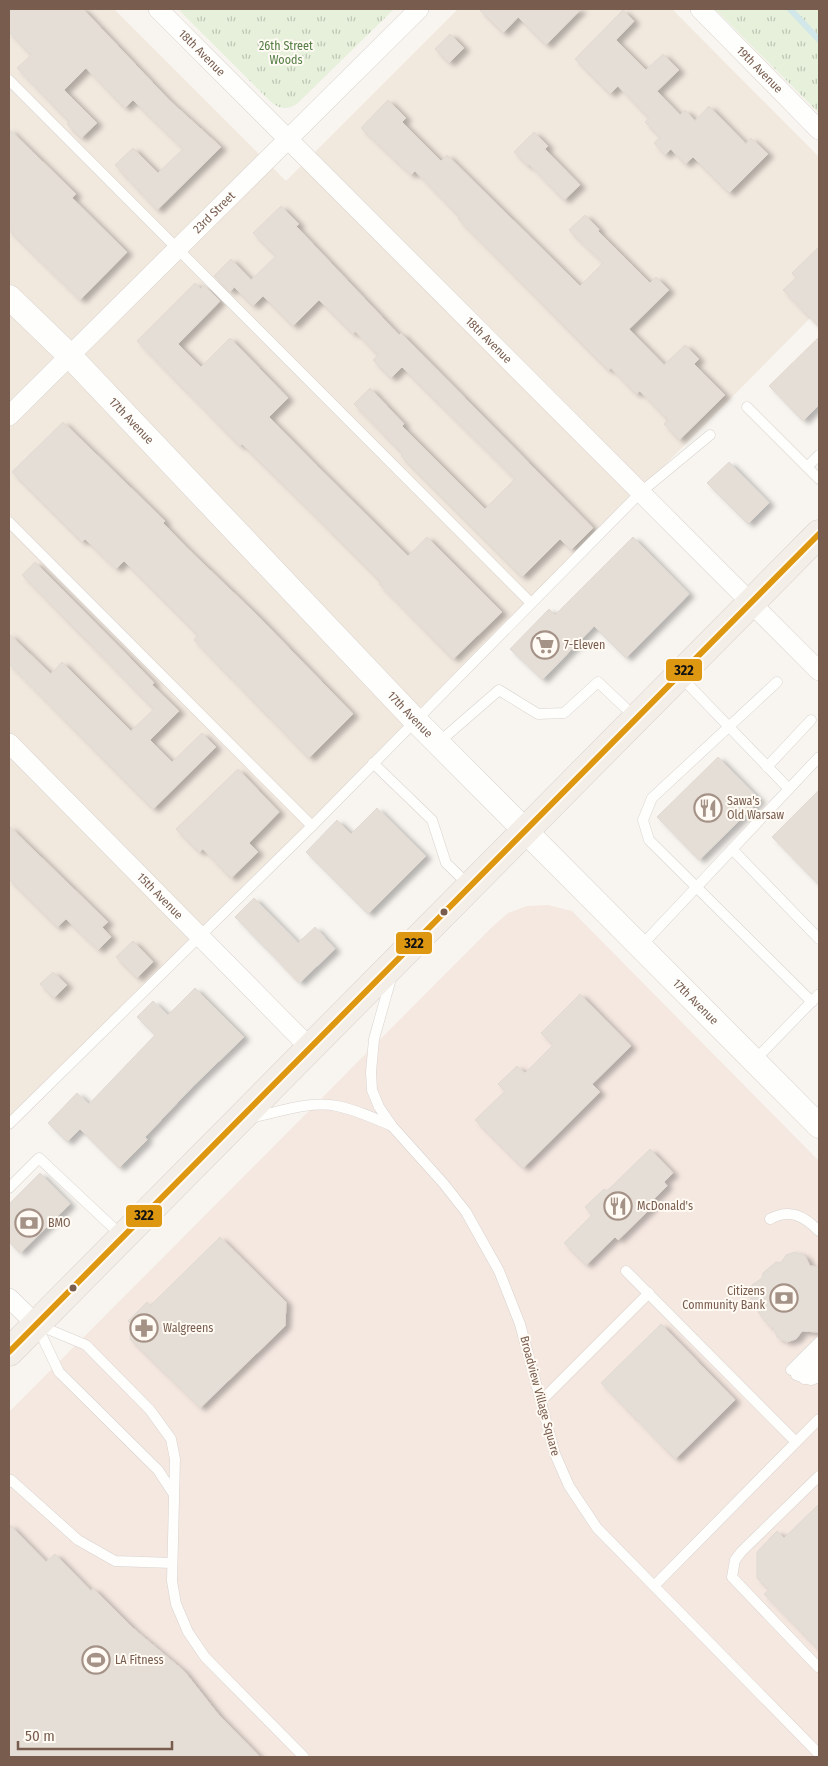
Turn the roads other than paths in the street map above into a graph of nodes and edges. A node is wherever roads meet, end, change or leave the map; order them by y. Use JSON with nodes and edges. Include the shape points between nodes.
{"nodes":[{"id":1,"x":158,"y":9,"type":"edge"},
{"id":2,"x":419,"y":9,"type":"edge"},
{"id":3,"x":700,"y":9,"type":"edge"},
{"id":4,"x":9,"y":80,"type":"edge"},
{"id":5,"x":819,"y":130,"type":"edge"},
{"id":6,"x":288,"y":139,"type":"junction"},
{"id":7,"x":176,"y":249,"type":"junction"},
{"id":8,"x":9,"y":297,"type":"edge"},
{"id":9,"x":69,"y":355,"type":"junction"},
{"id":10,"x":747,"y":408,"type":"dead end"},
{"id":11,"x":9,"y":416,"type":"edge"},
{"id":12,"x":710,"y":436,"type":"dead end"},
{"id":13,"x":819,"y":455,"type":"edge"},
{"id":14,"x":808,"y":467,"type":"junction"},
{"id":15,"x":819,"y":479,"type":"edge"},
{"id":16,"x":641,"y":492,"type":"junction"},
{"id":17,"x":9,"y":522,"type":"edge"},
{"id":18,"x":819,"y":534,"type":"edge"},
{"id":19,"x":751,"y":602,"type":"junction"},
{"id":20,"x":531,"y":603,"type":"junction"},
{"id":21,"x":819,"y":671,"type":"edge"},
{"id":22,"x":678,"y":675,"type":"junction"},
{"id":23,"x":777,"y":682,"type":"dead end"},
{"id":24,"x":636,"y":718,"type":"junction"},
{"id":25,"x":415,"y":720,"type":"junction"},
{"id":26,"x":811,"y":720,"type":"dead end"},
{"id":27,"x":728,"y":727,"type":"junction"},
{"id":28,"x":9,"y":743,"type":"edge"},
{"id":29,"x":438,"y":743,"type":"junction"},
{"id":30,"x":819,"y":758,"type":"edge"},
{"id":31,"x":373,"y":763,"type":"junction"},
{"id":32,"x":767,"y":767,"type":"junction"},
{"id":33,"x":788,"y":789,"type":"junction"},
{"id":34,"x":312,"y":826,"type":"junction"},
{"id":35,"x":525,"y":829,"type":"junction"},
{"id":36,"x":732,"y":849,"type":"junction"},
{"id":37,"x":469,"y":886,"type":"junction"},
{"id":38,"x":696,"y":888,"type":"junction"},
{"id":39,"x":200,"y":936,"type":"junction"},
{"id":40,"x":819,"y":939,"type":"edge"},
{"id":41,"x":641,"y":946,"type":"junction"},
{"id":42,"x":396,"y":960,"type":"junction"},
{"id":43,"x":819,"y":994,"type":"edge"},
{"id":44,"x":812,"y":1002,"type":"junction"},
{"id":45,"x":310,"y":1048,"type":"junction"},
{"id":46,"x":755,"y":1060,"type":"junction"},
{"id":47,"x":239,"y":1121,"type":"junction"},
{"id":48,"x":9,"y":1124,"type":"edge"},
{"id":49,"x":392,"y":1126,"type":"junction"},
{"id":50,"x":819,"y":1126,"type":"edge"},
{"id":51,"x":9,"y":1188,"type":"edge"},
{"id":52,"x":770,"y":1219,"type":"dead end"},
{"id":53,"x":819,"y":1231,"type":"edge"},
{"id":54,"x":123,"y":1238,"type":"junction"},
{"id":55,"x":626,"y":1271,"type":"dead end"},
{"id":56,"x":649,"y":1294,"type":"junction"},
{"id":57,"x":9,"y":1298,"type":"edge"},
{"id":58,"x":36,"y":1325,"type":"junction"},
{"id":59,"x":819,"y":1342,"type":"edge"},
{"id":60,"x":9,"y":1352,"type":"edge"},
{"id":61,"x":819,"y":1354,"type":"edge"},
{"id":62,"x":819,"y":1366,"type":"edge"},
{"id":63,"x":797,"y":1375,"type":"junction"},
{"id":64,"x":819,"y":1377,"type":"edge"},
{"id":65,"x":541,"y":1401,"type":"junction"},
{"id":66,"x":819,"y":1418,"type":"edge"},
{"id":67,"x":796,"y":1442,"type":"junction"},
{"id":68,"x":819,"y":1476,"type":"edge"},
{"id":69,"x":9,"y":1482,"type":"edge"},
{"id":70,"x":173,"y":1494,"type":"junction"},
{"id":71,"x":172,"y":1563,"type":"junction"},
{"id":72,"x":654,"y":1586,"type":"junction"},
{"id":73,"x":818,"y":1667,"type":"dead end"},
{"id":74,"x":819,"y":1754,"type":"edge"},
{"id":75,"x":304,"y":1757,"type":"edge"}],
"edges":[{"from":1,"to":6,"type":"street","name":"18th Avenue"},
{"from":2,"to":6,"type":"street","name":"23rd Street"},
{"from":3,"to":5,"type":"street","name":"19th Avenue"},
{"from":4,"to":7,"type":"lane"},
{"from":6,"to":7,"type":"street","name":"23rd Street"},
{"from":6,"to":16,"type":"street","name":"18th Avenue"},
{"from":7,"to":9,"type":"street","name":"23rd Street"},
{"from":7,"to":20,"type":"lane"},
{"from":8,"to":9,"type":"street","name":"17th Avenue"},
{"from":9,"to":11,"type":"street","name":"23rd Street"},
{"from":9,"to":25,"type":"street","name":"17th Avenue"},
{"from":10,"to":14,"type":"lane"},
{"from":12,"to":16,"type":"lane"},
{"from":13,"to":14,"type":"lane"},
{"from":14,"to":15,"type":"lane"},
{"from":16,"to":19,"type":"street","name":"18th Avenue"},
{"from":16,"to":20,"type":"lane"},
{"from":17,"to":34,"type":"lane"},
{"from":18,"to":19,"type":"main road"},
{"from":19,"to":21,"type":"street","name":"18th Avenue"},
{"from":19,"to":22,"type":"main road"},
{"from":20,"to":25,"type":"lane"},
{"from":22,"to":24,"type":"main road"},
{"from":22,"to":27,"type":"lane"},
{"from":23,"to":27,"type":"lane"},
{"from":24,"to":29,"type":"lane","via":[[598,682],[564,713],[538,714],[499,690]]},
{"from":24,"to":35,"type":"main road"},
{"from":25,"to":29,"type":"street","name":"17th Avenue"},
{"from":25,"to":31,"type":"lane"},
{"from":26,"to":32,"type":"lane"},
{"from":27,"to":32,"type":"lane"},
{"from":27,"to":38,"type":"lane","via":[[652,798],[643,820],[649,840]]},
{"from":28,"to":39,"type":"street","name":"15th Avenue"},
{"from":29,"to":35,"type":"street","name":"17th Avenue"},
{"from":30,"to":33,"type":"lane"},
{"from":31,"to":34,"type":"lane"},
{"from":31,"to":37,"type":"lane","via":[[432,820],[446,863]]},
{"from":32,"to":33,"type":"lane"},
{"from":33,"to":36,"type":"lane"},
{"from":34,"to":39,"type":"lane"},
{"from":35,"to":37,"type":"main road"},
{"from":35,"to":41,"type":"street","name":"17th Avenue"},
{"from":36,"to":38,"type":"lane"},
{"from":36,"to":40,"type":"lane"},
{"from":37,"to":42,"type":"main road"},
{"from":38,"to":41,"type":"lane"},
{"from":38,"to":44,"type":"lane"},
{"from":39,"to":45,"type":"street","name":"15th Avenue"},
{"from":39,"to":48,"type":"lane"},
{"from":41,"to":46,"type":"street","name":"17th Avenue"},
{"from":42,"to":45,"type":"main road"},
{"from":42,"to":49,"type":"lane","name":"Broadview Village Square","via":[[374,1039],[371,1072],[372,1090]]},
{"from":43,"to":44,"type":"lane"},
{"from":44,"to":46,"type":"lane"},
{"from":45,"to":47,"type":"main road"},
{"from":46,"to":50,"type":"street","name":"17th Avenue"},
{"from":47,"to":49,"type":"lane","name":"Broadview Village Square","via":[[304,1107],[336,1105]]},
{"from":47,"to":54,"type":"main road"},
{"from":49,"to":65,"type":"lane","name":"Broadview Village Square","via":[[466,1212],[499,1270]]},
{"from":51,"to":54,"type":"lane","via":[[39,1158]]},
{"from":52,"to":53,"type":"lane","via":[[783,1213],[798,1214]]},
{"from":54,"to":58,"type":"main road"},
{"from":55,"to":56,"type":"lane"},
{"from":56,"to":65,"type":"lane"},
{"from":56,"to":67,"type":"lane"},
{"from":57,"to":58,"type":"street"},
{"from":58,"to":60,"type":"main road"},
{"from":58,"to":70,"type":"lane","via":[[59,1372],[158,1470]]},
{"from":58,"to":70,"type":"lane","via":[[86,1345],[150,1410],[171,1439],[175,1459]]},
{"from":59,"to":63,"type":"lane"},
{"from":61,"to":63,"type":"lane"},
{"from":62,"to":63,"type":"lane"},
{"from":63,"to":64,"type":"lane"},
{"from":65,"to":72,"type":"lane","name":"Broadview Village Square","via":[[554,1454],[569,1486],[597,1528]]},
{"from":66,"to":67,"type":"lane"},
{"from":67,"to":72,"type":"lane"},
{"from":68,"to":73,"type":"lane","via":[[735,1560],[732,1576]]},
{"from":69,"to":71,"type":"lane","via":[[11,1480],[78,1540],[115,1561]]},
{"from":70,"to":71,"type":"lane"},
{"from":71,"to":75,"type":"lane","via":[[176,1604],[195,1644],[205,1658]]},
{"from":72,"to":74,"type":"lane","name":"Broadview Village Square"}]}
